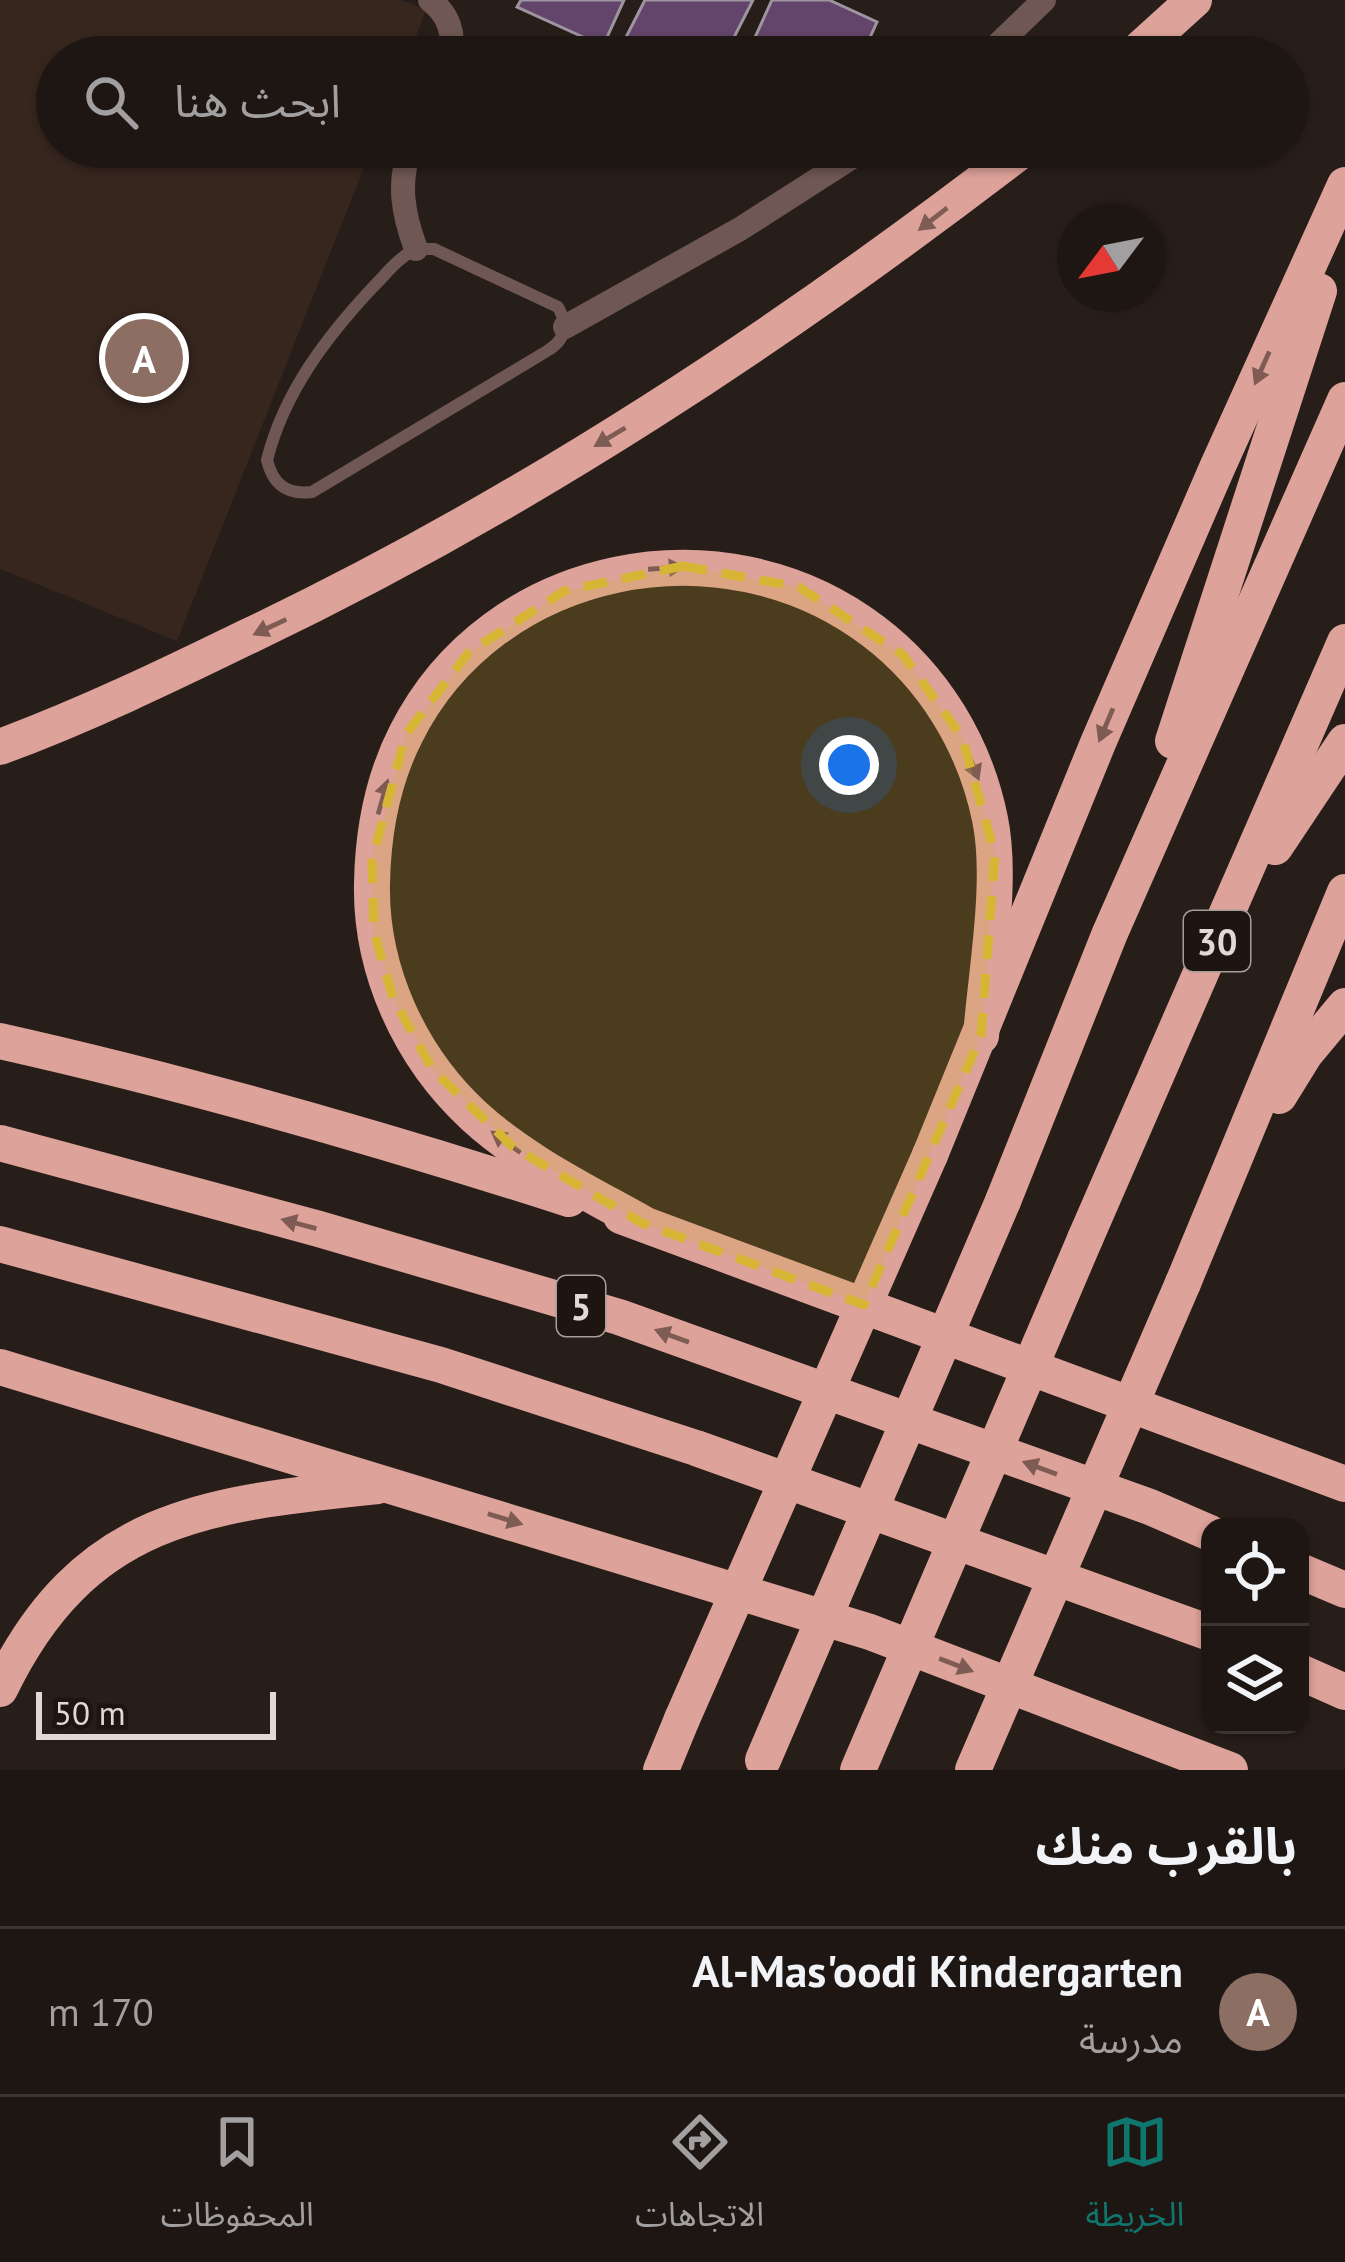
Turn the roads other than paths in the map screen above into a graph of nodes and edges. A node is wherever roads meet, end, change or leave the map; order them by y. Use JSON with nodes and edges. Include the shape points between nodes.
{"nodes":[{"id":1,"x":430,"y":0,"type":"edge"},
{"id":2,"x":1043,"y":0,"type":"edge"},
{"id":3,"x":1194,"y":0,"type":"edge"},
{"id":4,"x":452,"y":36,"type":"edge"},
{"id":5,"x":1006,"y":36,"type":"edge"},
{"id":6,"x":1154,"y":36,"type":"edge"},
{"id":7,"x":406,"y":168,"type":"edge"},
{"id":8,"x":835,"y":168,"type":"edge"},
{"id":9,"x":999,"y":168,"type":"edge"},
{"id":10,"x":1345,"y":185,"type":"edge"},
{"id":11,"x":1345,"y":211,"type":"edge"},
{"id":12,"x":416,"y":249,"type":"junction"},
{"id":13,"x":565,"y":327,"type":"junction"},
{"id":14,"x":1345,"y":400,"type":"edge"},
{"id":15,"x":1345,"y":642,"type":"edge"},
{"id":16,"x":1345,"y":742,"type":"edge"},
{"id":17,"x":0,"y":747,"type":"edge"},
{"id":18,"x":1345,"y":892,"type":"edge"},
{"id":19,"x":1226,"y":920,"type":"junction"},
{"id":20,"x":1110,"y":933,"type":"junction"},
{"id":21,"x":1345,"y":1006,"type":"edge"},
{"id":22,"x":981,"y":1036,"type":"junction"},
{"id":23,"x":0,"y":1041,"type":"edge"},
{"id":24,"x":0,"y":1143,"type":"edge"},
{"id":25,"x":1223,"y":1186,"type":"junction"},
{"id":26,"x":642,"y":1223,"type":"junction"},
{"id":27,"x":0,"y":1244,"type":"edge"},
{"id":28,"x":0,"y":1367,"type":"edge"},
{"id":29,"x":394,"y":1484,"type":"junction"},
{"id":30,"x":1345,"y":1484,"type":"edge"},
{"id":31,"x":1201,"y":1529,"type":"edge"},
{"id":32,"x":1309,"y":1575,"type":"edge"},
{"id":33,"x":1345,"y":1590,"type":"edge"},
{"id":34,"x":1201,"y":1631,"type":"edge"},
{"id":35,"x":1309,"y":1676,"type":"edge"},
{"id":36,"x":0,"y":1689,"type":"edge"},
{"id":37,"x":1345,"y":1691,"type":"edge"},
{"id":38,"x":761,"y":1765,"type":"edge"},
{"id":39,"x":661,"y":1770,"type":"edge"},
{"id":40,"x":858,"y":1770,"type":"edge"},
{"id":41,"x":973,"y":1770,"type":"edge"},
{"id":42,"x":1230,"y":1770,"type":"edge"}],
"edges":[{"from":1,"to":4,"type":"street"},
{"from":2,"to":5,"type":"street"},
{"from":3,"to":6,"type":"highway"},
{"from":7,"to":12,"type":"street","via":[[403,207]]},
{"from":8,"to":13,"type":"street"},
{"from":9,"to":17,"type":"highway","one_way":true,"via":[[660,407],[499,503],[296,615],[91,713]]},
{"from":10,"to":22,"type":"highway","one_way":true,"via":[[1098,743]]},
{"from":11,"to":20,"type":"highway"},
{"from":12,"to":13,"type":"lane","via":[[434,249],[548,302]]},
{"from":12,"to":13,"type":"lane","via":[[335,327],[302,376],[267,460],[287,491],[312,492],[556,345]]},
{"from":14,"to":20,"type":"highway"},
{"from":15,"to":19,"type":"highway","number":"30"},
{"from":16,"to":19,"type":"highway"},
{"from":18,"to":25,"type":"highway"},
{"from":19,"to":40,"type":"highway","number":"30","bridge":true},
{"from":20,"to":38,"type":"highway","bridge":true},
{"from":21,"to":25,"type":"highway","via":[[1305,1054]]},
{"from":26,"to":22,"type":"highway","one_way":true,"via":[[513,1148],[448,1090],[403,1021],[374,932],[375,831],[406,734],[469,652],[542,601],[655,568],[737,570],[830,602],[903,656],[950,715],[989,814],[994,854]]},
{"from":22,"to":39,"type":"highway","bridge":true},
{"from":23,"to":26,"type":"highway","via":[[437,1157]]},
{"from":31,"to":24,"type":"highway","number":"5","one_way":true,"via":[[620,1317]]},
{"from":25,"to":41,"type":"highway","bridge":true},
{"from":26,"to":30,"type":"highway"},
{"from":27,"to":34,"type":"highway","via":[[441,1365]]},
{"from":28,"to":29,"type":"highway"},
{"from":29,"to":36,"type":"highway","via":[[229,1503],[136,1538],[70,1588]]},
{"from":29,"to":42,"type":"highway","one_way":true,"via":[[870,1632]]},
{"from":32,"to":33,"type":"highway"},
{"from":35,"to":37,"type":"highway"}]}
